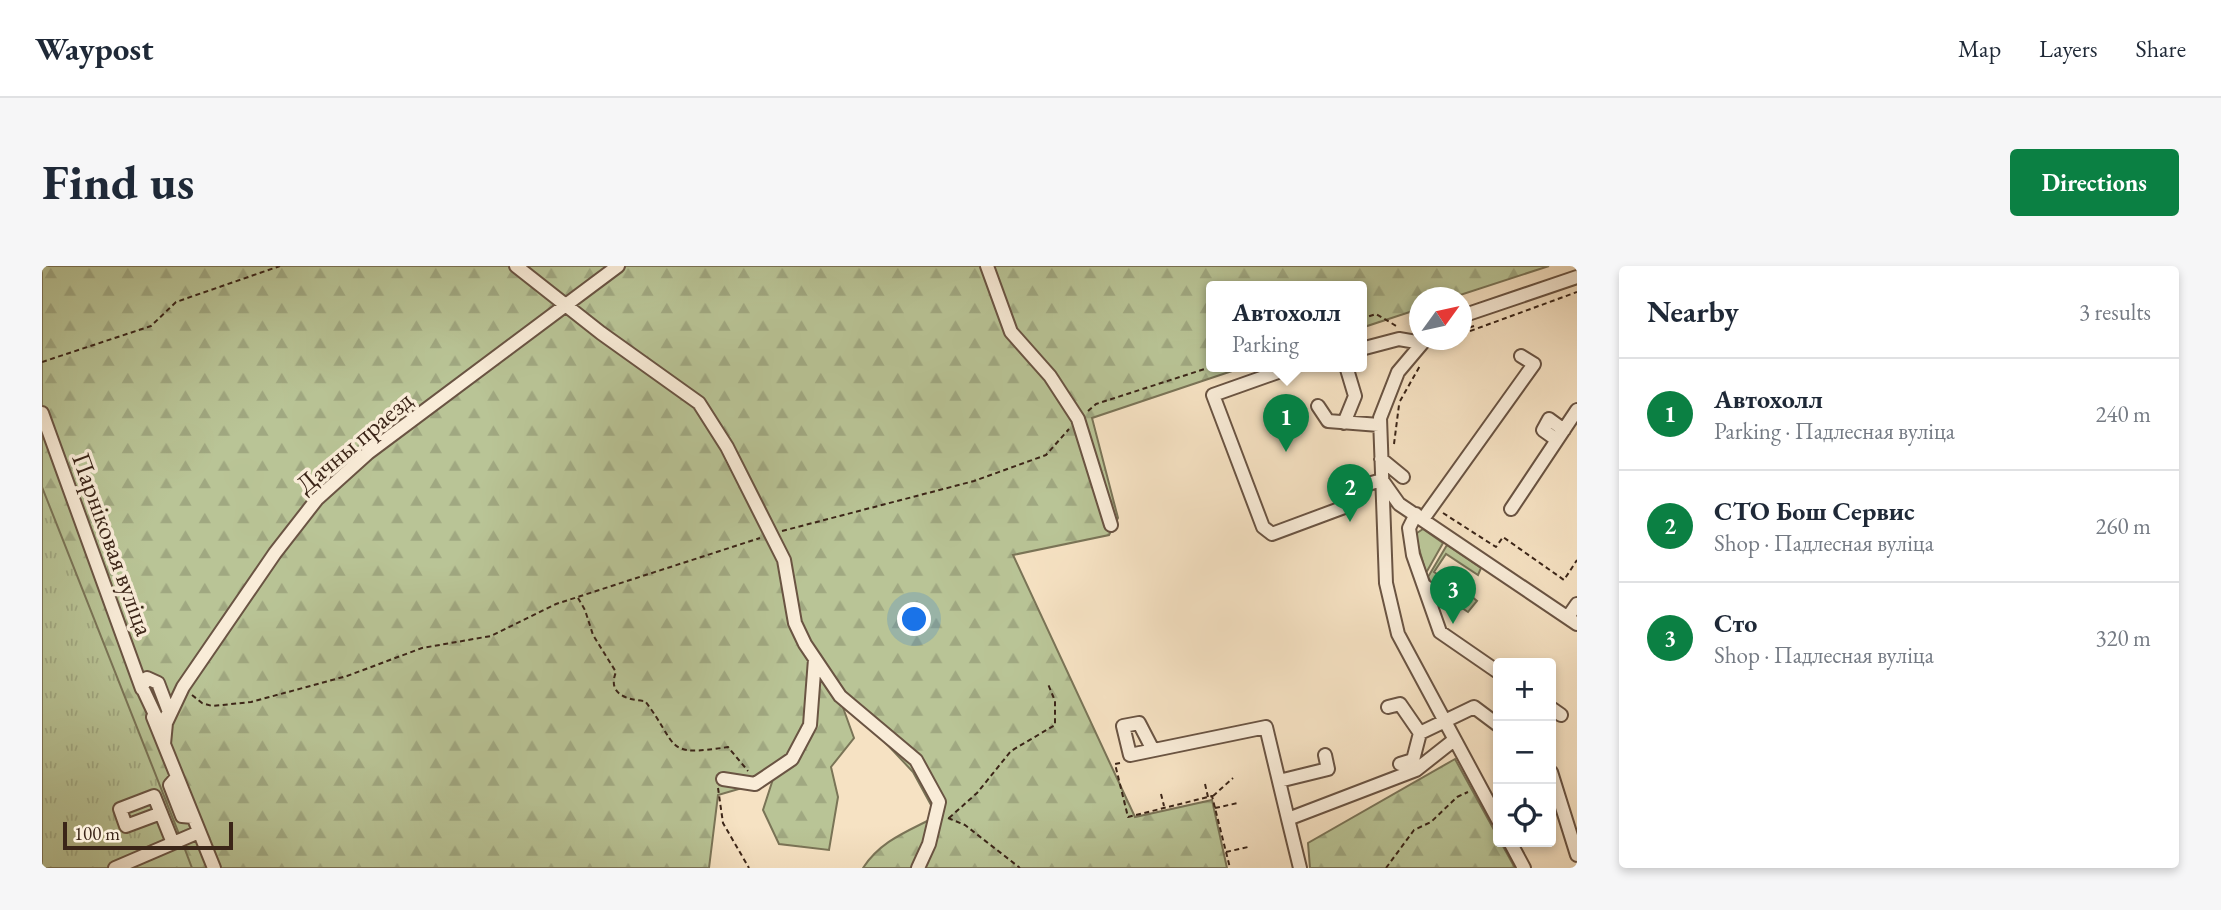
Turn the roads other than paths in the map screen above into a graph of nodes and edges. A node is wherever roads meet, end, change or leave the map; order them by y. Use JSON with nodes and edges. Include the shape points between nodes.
{"nodes":[{"id":1,"x":516,"y":266,"type":"edge"},
{"id":2,"x":618,"y":266,"type":"edge"},
{"id":3,"x":986,"y":266,"type":"edge"},
{"id":4,"x":1577,"y":277,"type":"edge"},
{"id":5,"x":567,"y":305,"type":"junction"},
{"id":6,"x":1472,"y":312,"type":"edge"},
{"id":7,"x":1409,"y":341,"type":"edge"},
{"id":8,"x":1367,"y":347,"type":"edge"},
{"id":9,"x":1420,"y":350,"type":"edge"},
{"id":10,"x":1521,"y":356,"type":"dead end"},
{"id":11,"x":1278,"y":372,"type":"edge"},
{"id":12,"x":1348,"y":372,"type":"edge"},
{"id":13,"x":1318,"y":406,"type":"dead end"},
{"id":14,"x":1577,"y":410,"type":"edge"},
{"id":15,"x":42,"y":413,"type":"edge"},
{"id":16,"x":1344,"y":423,"type":"junction"},
{"id":17,"x":1379,"y":425,"type":"junction"},
{"id":18,"x":1381,"y":459,"type":"junction"},
{"id":19,"x":1403,"y":477,"type":"dead end"},
{"id":20,"x":1382,"y":480,"type":"junction"},
{"id":21,"x":1511,"y":509,"type":"dead end"},
{"id":22,"x":1423,"y":514,"type":"junction"},
{"id":23,"x":1111,"y":525,"type":"dead end"},
{"id":24,"x":1424,"y":586,"type":"junction"},
{"id":25,"x":1443,"y":600,"type":"dead end"},
{"id":26,"x":1577,"y":604,"type":"edge"},
{"id":27,"x":1572,"y":621,"type":"edge"},
{"id":28,"x":130,"y":657,"type":"junction"},
{"id":29,"x":815,"y":659,"type":"junction"},
{"id":30,"x":1493,"y":668,"type":"edge"},
{"id":31,"x":153,"y":678,"type":"junction"},
{"id":32,"x":185,"y":685,"type":"junction"},
{"id":33,"x":142,"y":689,"type":"junction"},
{"id":34,"x":1388,"y":707,"type":"dead end"},
{"id":35,"x":169,"y":716,"type":"junction"},
{"id":36,"x":153,"y":717,"type":"junction"},
{"id":37,"x":1444,"y":721,"type":"junction"},
{"id":38,"x":1493,"y":721,"type":"edge"},
{"id":39,"x":1420,"y":733,"type":"junction"},
{"id":40,"x":1454,"y":740,"type":"junction"},
{"id":41,"x":164,"y":744,"type":"junction"},
{"id":42,"x":1153,"y":750,"type":"dead end"},
{"id":43,"x":1325,"y":755,"type":"dead end"},
{"id":44,"x":1400,"y":764,"type":"dead end"},
{"id":45,"x":723,"y":779,"type":"road end"},
{"id":46,"x":1279,"y":781,"type":"junction"},
{"id":47,"x":1554,"y":784,"type":"edge"},
{"id":48,"x":1493,"y":811,"type":"edge"},
{"id":49,"x":161,"y":813,"type":"dead end"},
{"id":50,"x":1287,"y":819,"type":"junction"},
{"id":51,"x":199,"y":832,"type":"junction"},
{"id":52,"x":173,"y":843,"type":"junction"},
{"id":53,"x":1513,"y":847,"type":"edge"},
{"id":54,"x":1577,"y":855,"type":"edge"},
{"id":55,"x":140,"y":862,"type":"edge"},
{"id":56,"x":1296,"y":864,"type":"edge"},
{"id":57,"x":115,"y":868,"type":"edge"},
{"id":58,"x":214,"y":868,"type":"edge"},
{"id":59,"x":918,"y":868,"type":"edge"},
{"id":60,"x":1524,"y":868,"type":"edge"}],
"edges":[{"from":1,"to":5,"type":"street"},
{"from":2,"to":5,"type":"street","name":"Дачны праезд"},
{"from":3,"to":23,"type":"street","via":[[1012,332],[1050,376],[1078,419]]},
{"from":4,"to":6,"type":"street"},
{"from":5,"to":29,"type":"street","via":[[699,403],[727,447],[784,560],[795,623]]},
{"from":5,"to":32,"type":"street","name":"Дачны праезд","via":[[368,453],[325,491],[275,553]]},
{"from":7,"to":8,"type":"street"},
{"from":9,"to":17,"type":"street","via":[[1398,372]]},
{"from":10,"to":22,"type":"street","via":[[1534,364]]},
{"from":11,"to":20,"type":"street","via":[[1213,395],[1263,527],[1272,534],[1350,505],[1347,491]]},
{"from":12,"to":16,"type":"street","via":[[1354,396]]},
{"from":13,"to":16,"type":"street","via":[[1328,421]]},
{"from":14,"to":21,"type":"street"},
{"from":15,"to":28,"type":"street","name":"Парніковая вуліца"},
{"from":16,"to":17,"type":"street"},
{"from":17,"to":18,"type":"street"},
{"from":18,"to":19,"type":"street"},
{"from":18,"to":20,"type":"street"},
{"from":20,"to":22,"type":"street","via":[[1399,504]]},
{"from":20,"to":37,"type":"street","via":[[1391,613]]},
{"from":22,"to":24,"type":"street","via":[[1409,528]]},
{"from":22,"to":27,"type":"street"},
{"from":24,"to":25,"type":"street"},
{"from":24,"to":30,"type":"street","via":[[1440,632]]},
{"from":26,"to":27,"type":"street"},
{"from":28,"to":31,"type":"street"},
{"from":28,"to":33,"type":"street","name":"Парніковая вуліца"},
{"from":29,"to":45,"type":"street","via":[[810,725],[792,759],[755,784]]},
{"from":29,"to":59,"type":"street","via":[[840,696],[916,760],[939,802]]},
{"from":31,"to":32,"type":"street"},
{"from":31,"to":33,"type":"street","via":[[144,680]]},
{"from":31,"to":35,"type":"street"},
{"from":32,"to":35,"type":"street","name":"Дачны праезд"},
{"from":33,"to":36,"type":"street","name":"Парніковая вуліца"},
{"from":34,"to":39,"type":"street","via":[[1400,704]]},
{"from":35,"to":36,"type":"street","via":[[162,722]]},
{"from":35,"to":41,"type":"street","name":"Дачны праезд"},
{"from":36,"to":41,"type":"street"},
{"from":37,"to":38,"type":"street","via":[[1474,707]]},
{"from":37,"to":39,"type":"street"},
{"from":37,"to":40,"type":"street"},
{"from":39,"to":44,"type":"street","via":[[1413,760]]},
{"from":40,"to":48,"type":"street"},
{"from":40,"to":50,"type":"street","via":[[1416,770]]},
{"from":41,"to":51,"type":"street"},
{"from":42,"to":46,"type":"street","via":[[1266,727]]},
{"from":43,"to":46,"type":"street","via":[[1328,769]]},
{"from":46,"to":50,"type":"street"},
{"from":47,"to":54,"type":"street"},
{"from":49,"to":52,"type":"street"},
{"from":50,"to":56,"type":"street"},
{"from":51,"to":52,"type":"street"},
{"from":51,"to":58,"type":"street"},
{"from":52,"to":55,"type":"street"},
{"from":53,"to":60,"type":"street"},
{"from":55,"to":57,"type":"street"}]}
